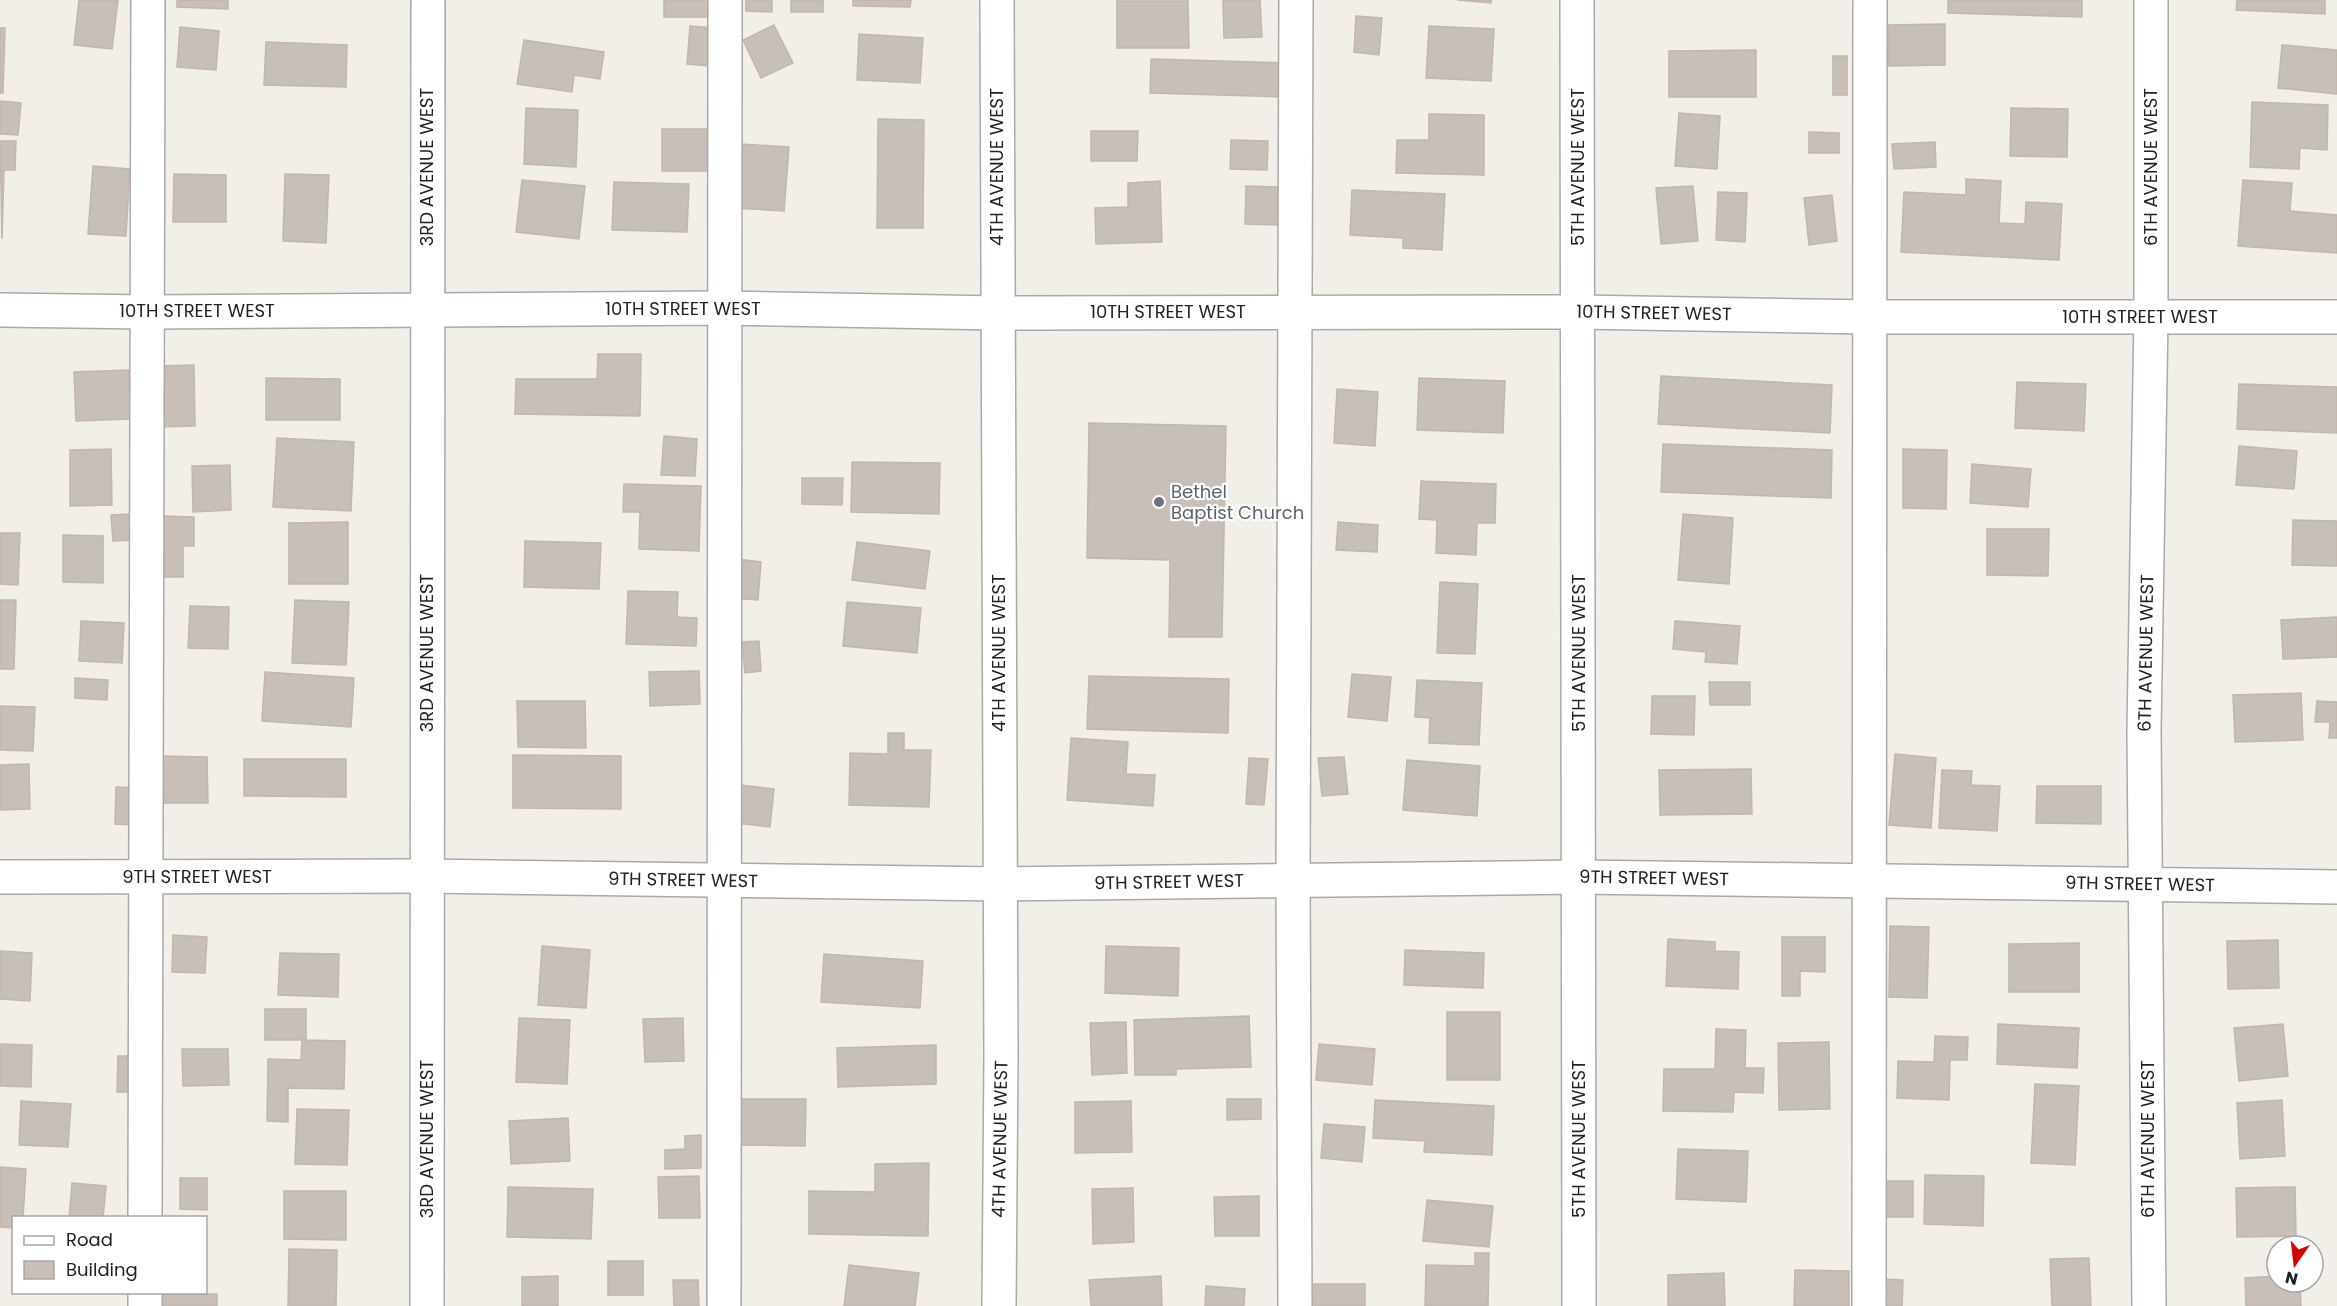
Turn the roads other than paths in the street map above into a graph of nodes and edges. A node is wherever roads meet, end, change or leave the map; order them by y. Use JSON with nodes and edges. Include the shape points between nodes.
{"nodes":[{"id":1,"x":148,"y":0,"type":"edge"},
{"id":2,"x":428,"y":0,"type":"edge"},
{"id":3,"x":725,"y":0,"type":"edge"},
{"id":4,"x":997,"y":0,"type":"edge"},
{"id":5,"x":1296,"y":0,"type":"edge"},
{"id":6,"x":1577,"y":0,"type":"edge"},
{"id":7,"x":1870,"y":0,"type":"edge"},
{"id":8,"x":2151,"y":0,"type":"edge"},
{"id":9,"x":723,"y":308,"type":"junction"},
{"id":10,"x":0,"y":309,"type":"edge"},
{"id":11,"x":427,"y":311,"type":"junction"},
{"id":12,"x":148,"y":312,"type":"junction"},
{"id":13,"x":1294,"y":312,"type":"junction"},
{"id":14,"x":1579,"y":312,"type":"junction"},
{"id":15,"x":998,"y":313,"type":"junction"},
{"id":16,"x":1869,"y":317,"type":"junction"},
{"id":17,"x":2151,"y":317,"type":"junction"},
{"id":18,"x":2337,"y":317,"type":"edge"},
{"id":19,"x":427,"y":876,"type":"junction"},
{"id":20,"x":0,"y":877,"type":"edge"},
{"id":21,"x":144,"y":877,"type":"junction"},
{"id":22,"x":1579,"y":877,"type":"junction"},
{"id":23,"x":723,"y":880,"type":"junction"},
{"id":24,"x":1293,"y":880,"type":"junction"},
{"id":25,"x":1868,"y":882,"type":"junction"},
{"id":26,"x":1000,"y":884,"type":"junction"},
{"id":27,"x":2147,"y":884,"type":"junction"},
{"id":28,"x":2337,"y":887,"type":"edge"},
{"id":29,"x":145,"y":1216,"type":"edge"},
{"id":30,"x":427,"y":1306,"type":"edge"},
{"id":31,"x":724,"y":1306,"type":"edge"},
{"id":32,"x":999,"y":1306,"type":"edge"},
{"id":33,"x":1295,"y":1306,"type":"edge"},
{"id":34,"x":1579,"y":1306,"type":"edge"},
{"id":35,"x":1869,"y":1306,"type":"edge"},
{"id":36,"x":2149,"y":1306,"type":"edge"}],
"edges":[{"from":1,"to":12,"type":"street"},
{"from":2,"to":11,"type":"street","name":"3RD AVENUE WEST"},
{"from":3,"to":9,"type":"street"},
{"from":4,"to":15,"type":"street","name":"4TH AVENUE WEST"},
{"from":5,"to":13,"type":"street"},
{"from":6,"to":14,"type":"street","name":"5TH AVENUE WEST"},
{"from":7,"to":16,"type":"street"},
{"from":8,"to":17,"type":"street","name":"6TH AVENUE WEST"},
{"from":9,"to":11,"type":"street","name":"10TH STREET WEST"},
{"from":9,"to":15,"type":"street","name":"10TH STREET WEST"},
{"from":9,"to":23,"type":"street"},
{"from":10,"to":12,"type":"street","name":"10TH STREET WEST"},
{"from":11,"to":12,"type":"street","name":"10TH STREET WEST"},
{"from":11,"to":19,"type":"street","name":"3RD AVENUE WEST"},
{"from":12,"to":21,"type":"street"},
{"from":13,"to":14,"type":"street","name":"10TH STREET WEST"},
{"from":13,"to":15,"type":"street","name":"10TH STREET WEST"},
{"from":13,"to":24,"type":"street"},
{"from":14,"to":16,"type":"street","name":"10TH STREET WEST"},
{"from":14,"to":22,"type":"street","name":"5TH AVENUE WEST"},
{"from":15,"to":26,"type":"street","name":"4TH AVENUE WEST"},
{"from":16,"to":17,"type":"street","name":"10TH STREET WEST"},
{"from":16,"to":25,"type":"street"},
{"from":17,"to":18,"type":"street","name":"10TH STREET WEST"},
{"from":17,"to":27,"type":"street","name":"6TH AVENUE WEST","via":[[2144,731]]},
{"from":19,"to":21,"type":"street","name":"9TH STREET WEST"},
{"from":19,"to":23,"type":"street","name":"9TH STREET WEST"},
{"from":19,"to":30,"type":"street","name":"3RD AVENUE WEST"},
{"from":20,"to":21,"type":"street","name":"9TH STREET WEST"},
{"from":21,"to":29,"type":"street"},
{"from":22,"to":24,"type":"street","name":"9TH STREET WEST"},
{"from":22,"to":25,"type":"street","name":"9TH STREET WEST"},
{"from":22,"to":34,"type":"street","name":"5TH AVENUE WEST"},
{"from":23,"to":26,"type":"street","name":"9TH STREET WEST"},
{"from":23,"to":31,"type":"street"},
{"from":24,"to":26,"type":"street","name":"9TH STREET WEST"},
{"from":24,"to":33,"type":"street"},
{"from":25,"to":27,"type":"street","name":"9TH STREET WEST"},
{"from":25,"to":35,"type":"street"},
{"from":26,"to":32,"type":"street","name":"4TH AVENUE WEST"},
{"from":27,"to":28,"type":"street","name":"9TH STREET WEST"},
{"from":27,"to":36,"type":"street","name":"6TH AVENUE WEST"}]}
